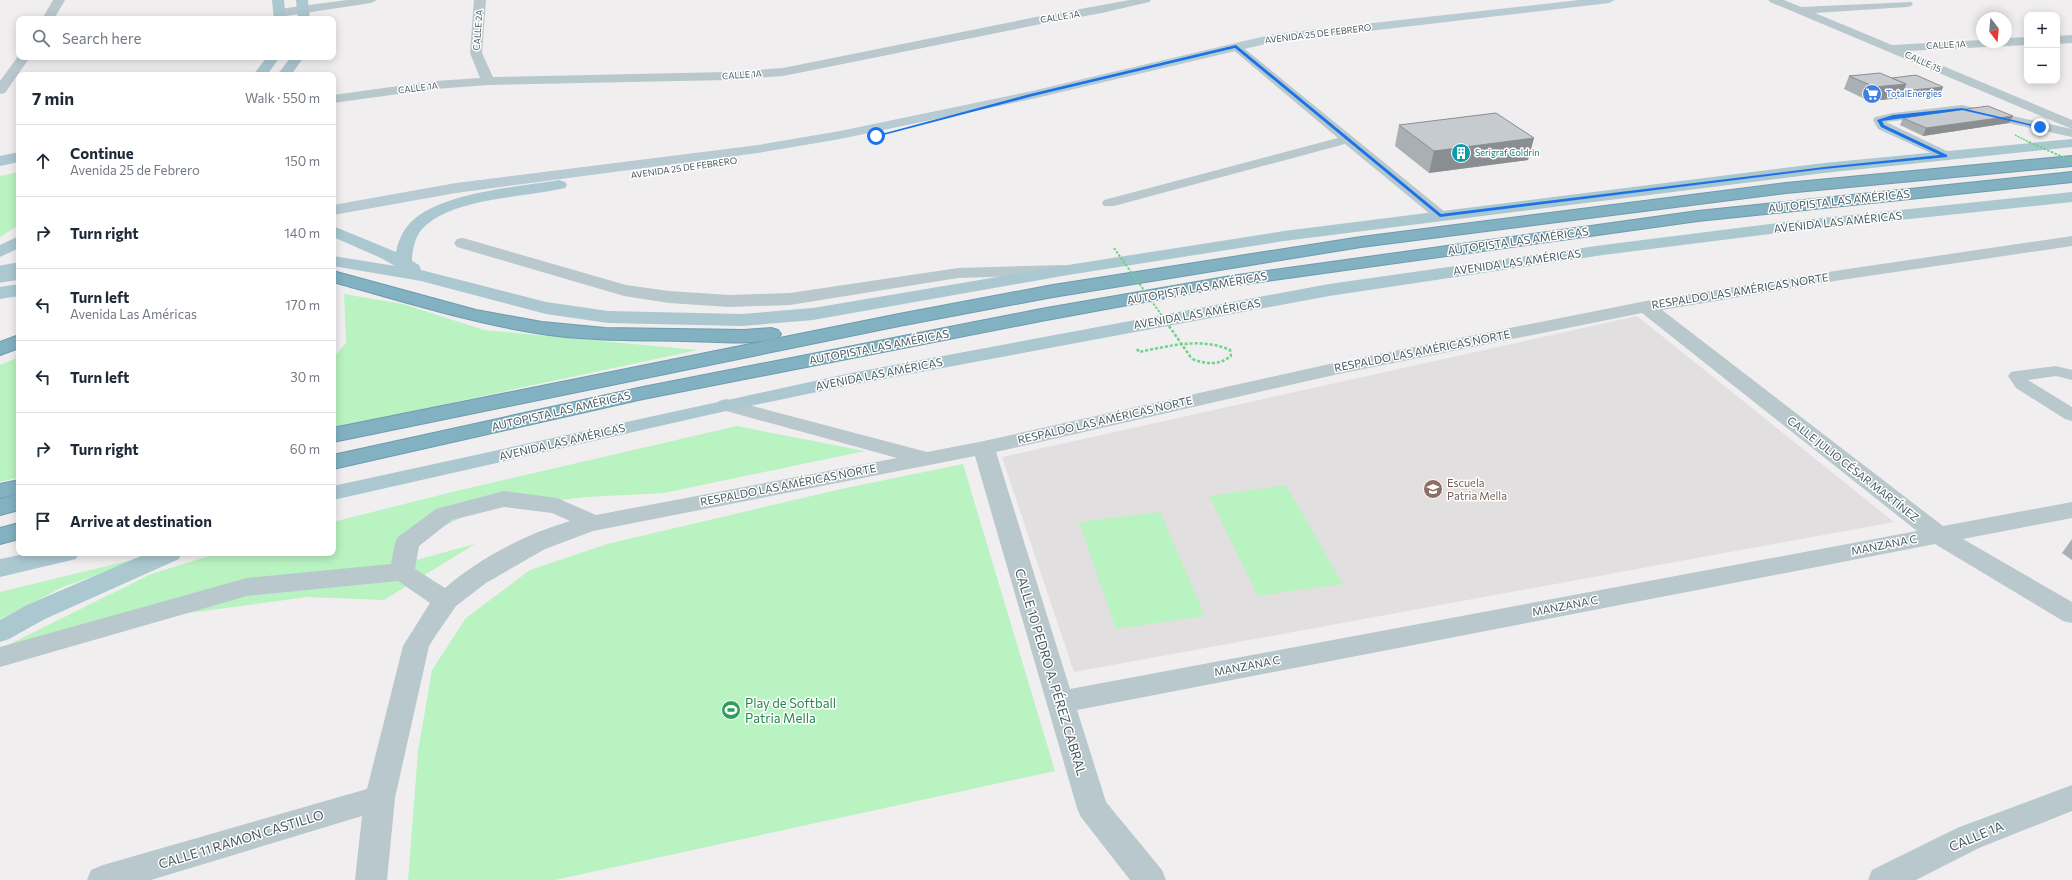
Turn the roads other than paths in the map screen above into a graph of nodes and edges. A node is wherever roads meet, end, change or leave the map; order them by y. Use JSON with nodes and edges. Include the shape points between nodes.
{"nodes":[{"id":1,"x":59,"y":0,"type":"edge"},
{"id":2,"x":278,"y":0,"type":"edge"},
{"id":3,"x":371,"y":0,"type":"edge"},
{"id":4,"x":480,"y":0,"type":"edge"},
{"id":5,"x":1086,"y":0,"type":"edge"},
{"id":6,"x":1145,"y":0,"type":"edge"},
{"id":7,"x":1609,"y":0,"type":"edge"},
{"id":8,"x":1774,"y":0,"type":"edge"},
{"id":9,"x":1907,"y":4,"type":"dead end"},
{"id":10,"x":303,"y":9,"type":"edge"},
{"id":11,"x":1102,"y":10,"type":"junction"},
{"id":12,"x":1798,"y":10,"type":"junction"},
{"id":13,"x":50,"y":16,"type":"edge"},
{"id":14,"x":279,"y":16,"type":"edge"},
{"id":15,"x":2072,"y":39,"type":"edge"},
{"id":16,"x":2060,"y":40,"type":"edge"},
{"id":17,"x":2024,"y":41,"type":"edge"},
{"id":18,"x":1236,"y":47,"type":"junction"},
{"id":19,"x":1890,"y":48,"type":"junction"},
{"id":20,"x":22,"y":60,"type":"edge"},
{"id":21,"x":272,"y":60,"type":"edge"},
{"id":22,"x":296,"y":60,"type":"edge"},
{"id":23,"x":14,"y":72,"type":"junction"},
{"id":24,"x":262,"y":72,"type":"edge"},
{"id":25,"x":286,"y":72,"type":"edge"},
{"id":26,"x":0,"y":73,"type":"edge"},
{"id":27,"x":488,"y":81,"type":"junction"},
{"id":28,"x":0,"y":90,"type":"edge"},
{"id":29,"x":1032,"y":95,"type":"junction"},
{"id":30,"x":336,"y":99,"type":"edge"},
{"id":31,"x":2072,"y":125,"type":"edge"},
{"id":32,"x":2072,"y":133,"type":"edge"},
{"id":33,"x":1348,"y":139,"type":"junction"},
{"id":34,"x":2072,"y":143,"type":"edge"},
{"id":35,"x":1946,"y":156,"type":"junction"},
{"id":36,"x":2072,"y":161,"type":"edge"},
{"id":37,"x":2072,"y":177,"type":"edge"},
{"id":38,"x":559,"y":185,"type":"junction"},
{"id":39,"x":2072,"y":197,"type":"edge"},
{"id":40,"x":1109,"y":203,"type":"dead end"},
{"id":41,"x":336,"y":209,"type":"edge"},
{"id":42,"x":1440,"y":215,"type":"junction"},
{"id":43,"x":336,"y":219,"type":"edge"},
{"id":44,"x":336,"y":232,"type":"edge"},
{"id":45,"x":2072,"y":241,"type":"edge"},
{"id":46,"x":16,"y":243,"type":"edge"},
{"id":47,"x":463,"y":243,"type":"dead end"},
{"id":48,"x":0,"y":252,"type":"edge"},
{"id":49,"x":16,"y":259,"type":"edge"},
{"id":50,"x":0,"y":262,"type":"edge"},
{"id":51,"x":336,"y":262,"type":"edge"},
{"id":52,"x":402,"y":262,"type":"junction"},
{"id":53,"x":16,"y":265,"type":"edge"},
{"id":54,"x":1068,"y":270,"type":"junction"},
{"id":55,"x":16,"y":271,"type":"edge"},
{"id":56,"x":0,"y":274,"type":"edge"},
{"id":57,"x":422,"y":276,"type":"junction"},
{"id":58,"x":336,"y":277,"type":"edge"},
{"id":59,"x":16,"y":290,"type":"edge"},
{"id":60,"x":0,"y":293,"type":"edge"},
{"id":61,"x":1646,"y":307,"type":"junction"},
{"id":62,"x":899,"y":320,"type":"junction"},
{"id":63,"x":16,"y":342,"type":"edge"},
{"id":64,"x":0,"y":349,"type":"edge"},
{"id":65,"x":2072,"y":375,"type":"edge"},
{"id":66,"x":726,"y":405,"type":"junction"},
{"id":67,"x":2072,"y":415,"type":"edge"},
{"id":68,"x":336,"y":434,"type":"edge"},
{"id":69,"x":576,"y":439,"type":"junction"},
{"id":70,"x":984,"y":448,"type":"junction"},
{"id":71,"x":924,"y":459,"type":"junction"},
{"id":72,"x":336,"y":461,"type":"edge"},
{"id":73,"x":16,"y":487,"type":"edge"},
{"id":74,"x":0,"y":491,"type":"edge"},
{"id":75,"x":336,"y":492,"type":"edge"},
{"id":76,"x":336,"y":501,"type":"edge"},
{"id":77,"x":16,"y":503,"type":"edge"},
{"id":78,"x":0,"y":507,"type":"edge"},
{"id":79,"x":2072,"y":510,"type":"edge"},
{"id":80,"x":593,"y":523,"type":"junction"},
{"id":81,"x":16,"y":532,"type":"edge"},
{"id":82,"x":1938,"y":535,"type":"junction"},
{"id":83,"x":0,"y":536,"type":"edge"},
{"id":84,"x":54,"y":556,"type":"edge"},
{"id":85,"x":163,"y":556,"type":"edge"},
{"id":86,"x":0,"y":568,"type":"edge"},
{"id":87,"x":402,"y":572,"type":"junction"},
{"id":88,"x":446,"y":601,"type":"junction"},
{"id":89,"x":2072,"y":614,"type":"edge"},
{"id":90,"x":0,"y":632,"type":"edge"},
{"id":91,"x":0,"y":657,"type":"edge"},
{"id":92,"x":1059,"y":702,"type":"junction"},
{"id":93,"x":380,"y":798,"type":"junction"},
{"id":94,"x":2072,"y":798,"type":"edge"},
{"id":95,"x":103,"y":880,"type":"edge"},
{"id":96,"x":371,"y":880,"type":"edge"},
{"id":97,"x":1150,"y":880,"type":"edge"},
{"id":98,"x":1884,"y":880,"type":"edge"}],
"edges":[{"from":1,"to":13,"type":"street"},
{"from":2,"to":14,"type":"main road"},
{"from":3,"to":10,"type":"street"},
{"from":4,"to":27,"type":"street","name":"CALLE 2A","via":[[476,53]]},
{"from":5,"to":11,"type":"street"},
{"from":6,"to":11,"type":"street","name":"CALLE 1A"},
{"from":7,"to":18,"type":"main road","name":"AVENIDA 25 DE FEBRERO","via":[[1297,35]]},
{"from":8,"to":12,"type":"street","name":"CALLE 15"},
{"from":9,"to":12,"type":"street"},
{"from":10,"to":14,"type":"street"},
{"from":11,"to":27,"type":"street","name":"CALLE 1A","via":[[1040,20],[783,72],[728,76]]},
{"from":12,"to":19,"type":"street","name":"CALLE 15"},
{"from":15,"to":16,"type":"street"},
{"from":17,"to":19,"type":"street","name":"CALLE 1A"},
{"from":18,"to":29,"type":"main road","name":"AVENIDA 25 DE FEBRERO"},
{"from":18,"to":33,"type":"lane"},
{"from":19,"to":31,"type":"street","name":"CALLE 15"},
{"from":20,"to":23,"type":"street"},
{"from":21,"to":24,"type":"main road"},
{"from":22,"to":25,"type":"main road"},
{"from":23,"to":26,"type":"street"},
{"from":23,"to":28,"type":"street"},
{"from":27,"to":30,"type":"street","name":"CALLE 1A","via":[[436,85]]},
{"from":29,"to":38,"type":"main road","name":"AVENIDA 25 DE FEBRERO","via":[[869,137],[773,155]]},
{"from":29,"to":41,"type":"main road","name":"AVENIDA 25 DE FEBRERO","via":[[907,122],[766,148],[456,188]]},
{"from":32,"to":35,"type":"lane","via":[[1962,109],[1879,120],[1882,126]]},
{"from":33,"to":40,"type":"lane"},
{"from":33,"to":42,"type":"lane"},
{"from":34,"to":35,"type":"main road"},
{"from":35,"to":42,"type":"main road","via":[[1816,169]]},
{"from":36,"to":62,"type":"highway","name":"AUTOPISTA LAS AMÉRICAS","via":[[1786,188],[1361,242],[1053,291]]},
{"from":37,"to":72,"type":"highway","name":"AUTOPISTA LAS AMÉRICAS","via":[[1698,216],[1231,281],[1041,315],[643,393]]},
{"from":38,"to":43,"type":"main road","name":"AVENIDA 25 DE FEBRERO","via":[[439,201]]},
{"from":38,"to":52,"type":"main road","via":[[474,199],[449,206],[417,226],[403,251]]},
{"from":39,"to":66,"type":"main road","name":"AVENIDA LAS AMÉRICAS","via":[[1785,227],[1603,250],[1329,290],[850,379]]},
{"from":42,"to":54,"type":"main road","via":[[1284,236]]},
{"from":44,"to":52,"type":"main road"},
{"from":45,"to":61,"type":"street","name":"RESPALDO LAS AMÉRICAS NORTE"},
{"from":46,"to":48,"type":"main road"},
{"from":47,"to":54,"type":"street","via":[[624,290],[669,297],[729,301],[790,299],[958,273]]},
{"from":49,"to":50,"type":"main road"},
{"from":51,"to":57,"type":"main road"},
{"from":52,"to":57,"type":"main road"},
{"from":53,"to":56,"type":"main road"},
{"from":54,"to":57,"type":"main road","via":[[813,314],[742,320],[608,317],[546,308]]},
{"from":55,"to":56,"type":"main road","bridge":true},
{"from":58,"to":62,"type":"highway","via":[[474,315],[542,328],[605,334],[744,336]]},
{"from":59,"to":60,"type":"main road"},
{"from":61,"to":70,"type":"street","name":"RESPALDO LAS AMÉRICAS NORTE","via":[[1334,369]]},
{"from":61,"to":82,"type":"street","name":"CALLE JULIO CÉSAR MARTÍNEZ"},
{"from":62,"to":68,"type":"highway","name":"AUTOPISTA LAS AMÉRICAS"},
{"from":63,"to":64,"type":"highway"},
{"from":65,"to":67,"type":"lane","via":[[2056,371],[2017,376],[2022,384]]},
{"from":66,"to":69,"type":"main road","name":"AVENIDA LAS AMÉRICAS"},
{"from":66,"to":71,"type":"street"},
{"from":69,"to":75,"type":"main road","name":"AVENIDA LAS AMÉRICAS"},
{"from":69,"to":76,"type":"main road"},
{"from":70,"to":71,"type":"street","name":"RESPALDO LAS AMÉRICAS NORTE"},
{"from":70,"to":92,"type":"street","name":"CALLE 10 PEDRO A. PÉREZ CABRAL"},
{"from":71,"to":80,"type":"street","name":"RESPALDO LAS AMÉRICAS NORTE"},
{"from":73,"to":74,"type":"highway"},
{"from":77,"to":78,"type":"highway"},
{"from":79,"to":82,"type":"street","name":"MANZANA C"},
{"from":80,"to":87,"type":"street","via":[[557,506],[504,500],[444,514],[407,543]]},
{"from":80,"to":88,"type":"street","name":"RESPALDO LAS AMÉRICAS NORTE","via":[[555,534],[491,568],[464,585]]},
{"from":81,"to":83,"type":"highway"},
{"from":82,"to":89,"type":"street","name":"CALLE JULIO CÉSAR MARTÍNEZ"},
{"from":82,"to":92,"type":"street","name":"MANZANA C"},
{"from":84,"to":86,"type":"main road"},
{"from":85,"to":90,"type":"main road","via":[[36,612]]},
{"from":87,"to":88,"type":"street"},
{"from":87,"to":91,"type":"street","via":[[248,587]]},
{"from":88,"to":93,"type":"street","name":"RESPALDO LAS AMÉRICAS NORTE","via":[[416,646]]},
{"from":92,"to":97,"type":"street","name":"CALLE 10 PEDRO A. PÉREZ CABRAL","via":[[1092,808]]},
{"from":93,"to":95,"type":"street","name":"CALLE 11 RAMON CASTILLO"},
{"from":93,"to":96,"type":"street","name":"RESPALDO LAS AMÉRICAS NORTE"},
{"from":94,"to":98,"type":"street","name":"CALLE 1A","via":[[1968,838]]}]}
